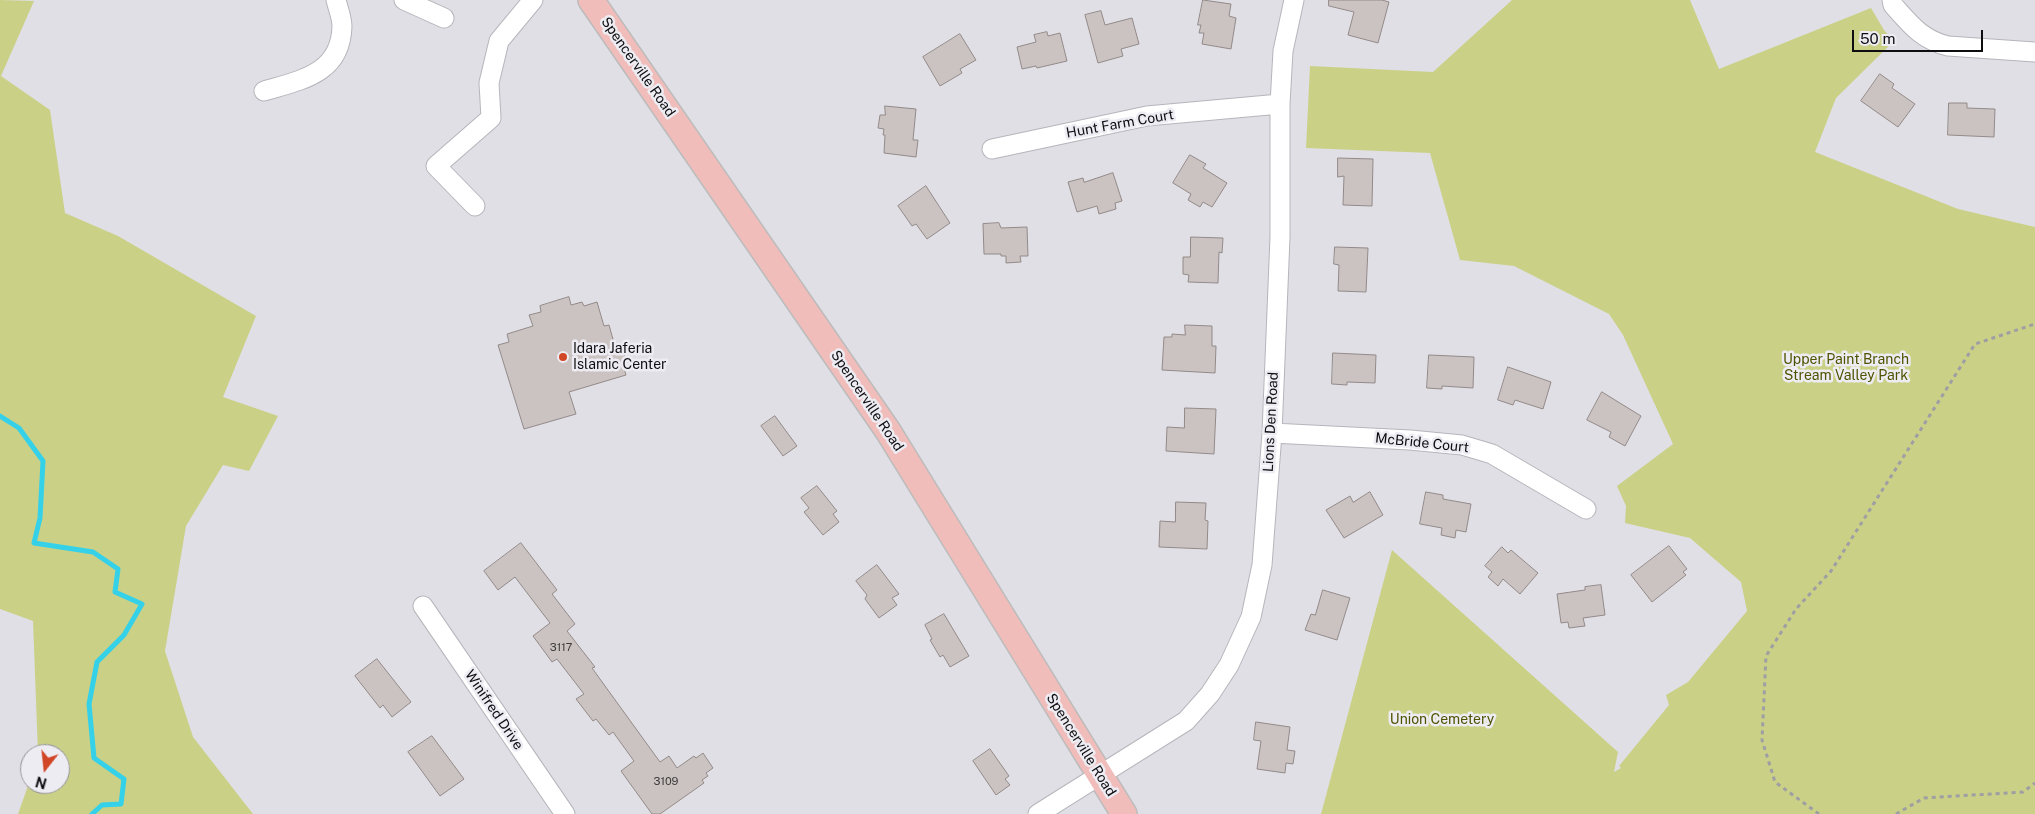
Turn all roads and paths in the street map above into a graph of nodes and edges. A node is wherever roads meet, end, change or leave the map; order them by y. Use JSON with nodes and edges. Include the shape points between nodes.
{"nodes":[{"id":1,"x":336,"y":0,"type":"edge"},
{"id":2,"x":404,"y":0,"type":"edge"},
{"id":3,"x":533,"y":0,"type":"edge"},
{"id":4,"x":591,"y":0,"type":"edge"},
{"id":5,"x":1294,"y":0,"type":"edge"},
{"id":6,"x":1892,"y":0,"type":"edge"},
{"id":7,"x":444,"y":18,"type":"dead end"},
{"id":8,"x":2035,"y":52,"type":"edge"},
{"id":9,"x":264,"y":91,"type":"dead end"},
{"id":10,"x":1280,"y":104,"type":"junction"},
{"id":11,"x":992,"y":149,"type":"dead end"},
{"id":12,"x":475,"y":206,"type":"dead end"},
{"id":13,"x":2035,"y":324,"type":"edge"},
{"id":14,"x":1272,"y":433,"type":"junction"},
{"id":15,"x":1586,"y":509,"type":"dead end"},
{"id":16,"x":423,"y":606,"type":"dead end"},
{"id":17,"x":1098,"y":775,"type":"junction"},
{"id":18,"x":2035,"y":783,"type":"edge"},
{"id":19,"x":565,"y":814,"type":"edge"},
{"id":20,"x":1038,"y":814,"type":"edge"},
{"id":21,"x":1124,"y":814,"type":"edge"},
{"id":22,"x":1819,"y":814,"type":"edge"},
{"id":23,"x":1896,"y":814,"type":"edge"}],
"edges":[{"from":1,"to":9,"type":"street","via":[[342,25],[338,49],[331,62],[309,78]]},
{"from":2,"to":7,"type":"street"},
{"from":3,"to":12,"type":"street","via":[[499,41],[489,83],[491,118],[436,166]]},
{"from":4,"to":17,"type":"main road","name":"Spencerville Road","via":[[888,431]]},
{"from":5,"to":10,"type":"street","name":"Lions Den Road","via":[[1283,51]]},
{"from":6,"to":8,"type":"street","via":[[1893,6],[1917,33],[1936,44]]},
{"from":10,"to":11,"type":"street","name":"Hunt Farm Court","via":[[1147,116]]},
{"from":10,"to":14,"type":"street","name":"Lions Den Road","via":[[1280,237]]},
{"from":13,"to":22,"type":"path","via":[[1975,344],[1831,571],[1796,609],[1766,656],[1762,740],[1775,782]]},
{"from":14,"to":15,"type":"street","name":"McBride Court","via":[[1462,445],[1492,454]]},
{"from":14,"to":17,"type":"street","name":"Lions Den Road","via":[[1262,565],[1251,617],[1229,665],[1210,694],[1186,721]]},
{"from":16,"to":19,"type":"street","name":"Winifred Drive"},
{"from":17,"to":20,"type":"street","name":"Lions Den Road"},
{"from":17,"to":21,"type":"main road","name":"Spencerville Road"},
{"from":18,"to":23,"type":"path","via":[[2023,792],[1924,798]]}]}
